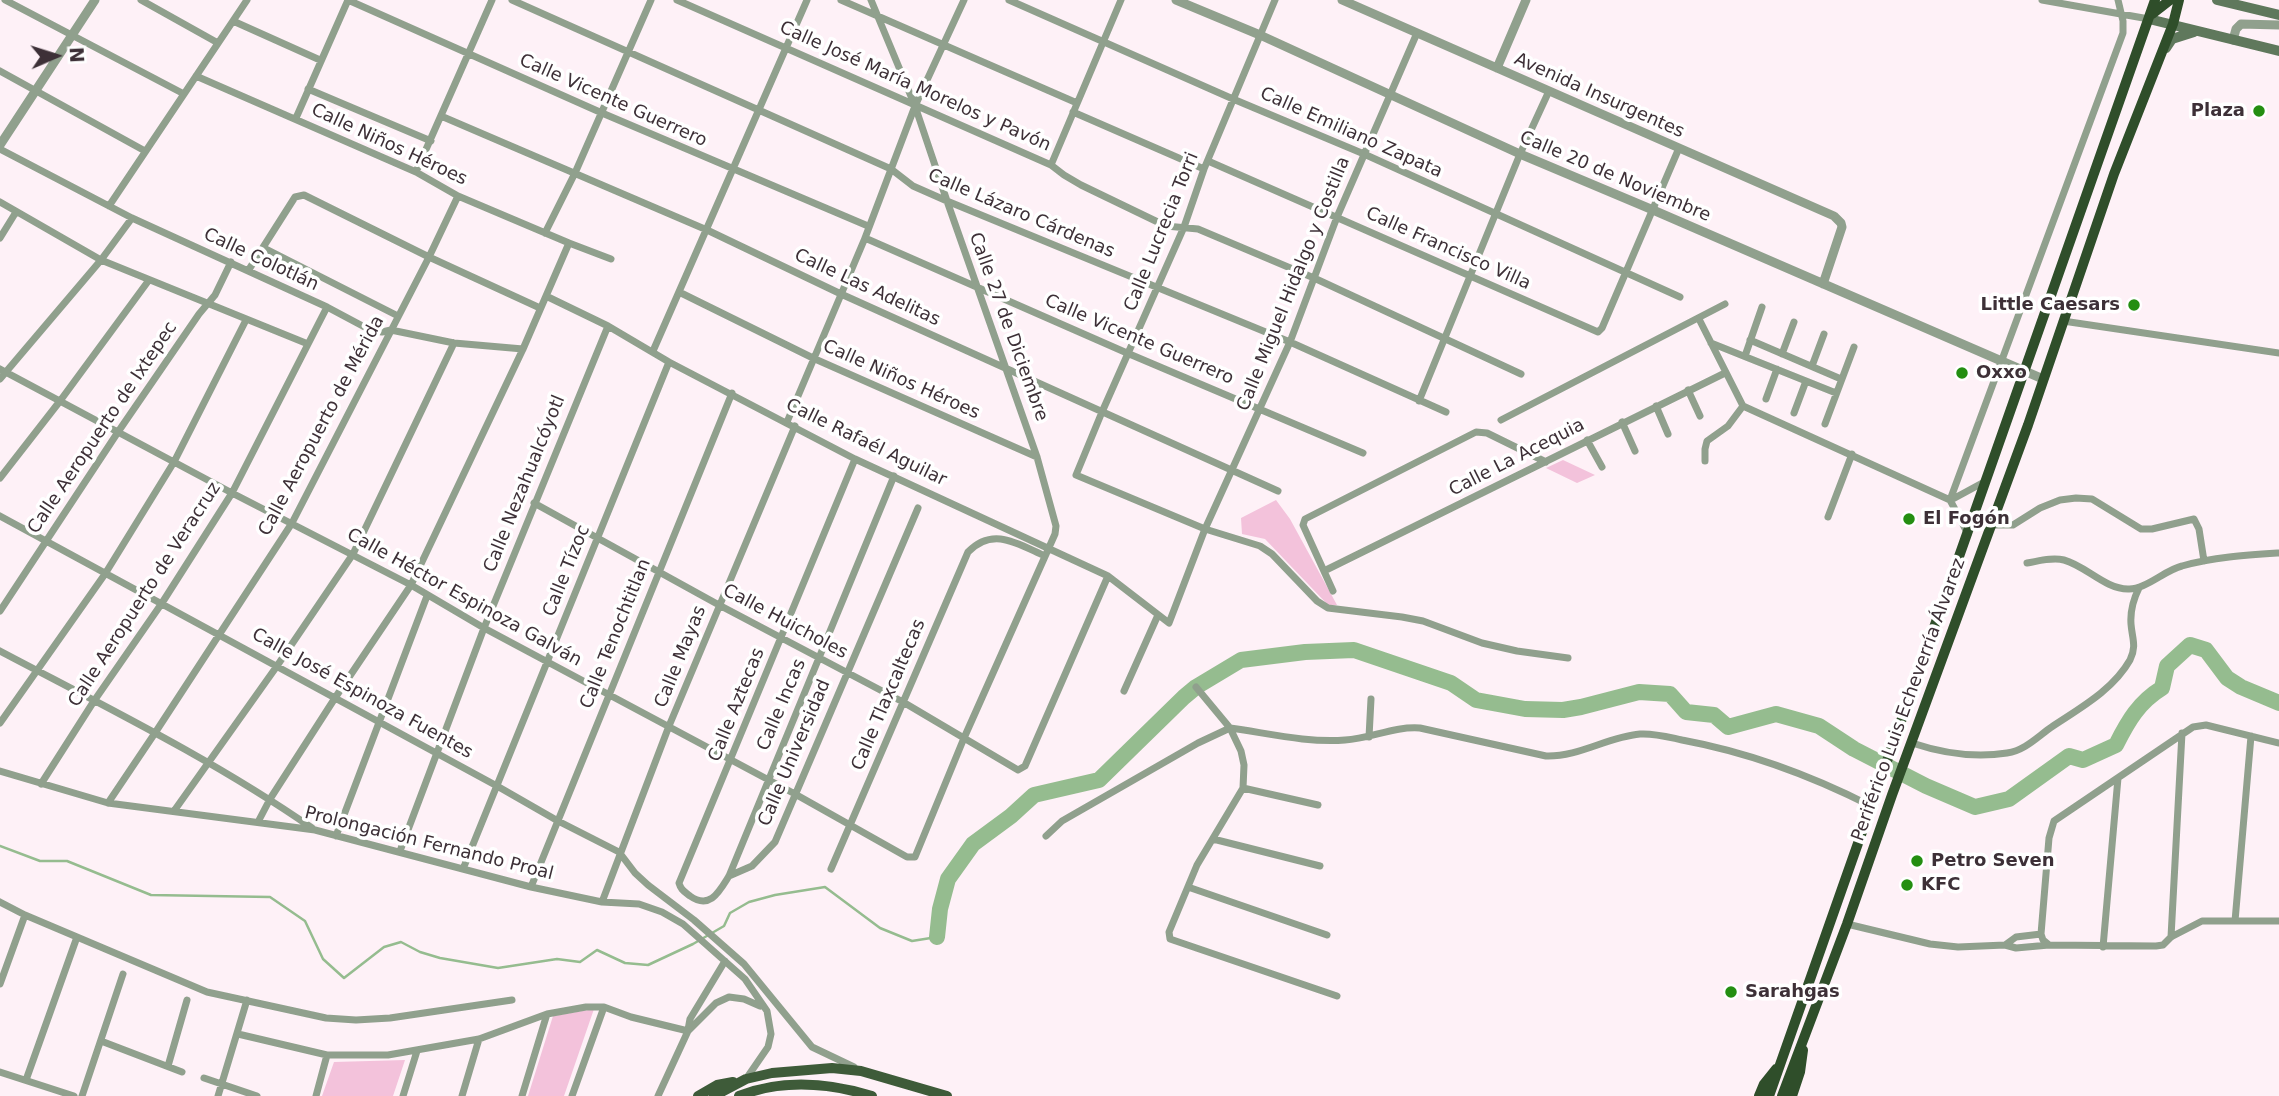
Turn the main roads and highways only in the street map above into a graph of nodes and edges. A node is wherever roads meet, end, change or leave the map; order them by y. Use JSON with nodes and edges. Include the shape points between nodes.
{"nodes":[{"id":1,"x":2155,"y":0,"type":"edge"},
{"id":2,"x":2170,"y":0,"type":"edge"},
{"id":3,"x":2179,"y":0,"type":"edge"},
{"id":4,"x":2217,"y":0,"type":"edge"},
{"id":5,"x":2279,"y":15,"type":"edge"},
{"id":6,"x":2149,"y":19,"type":"junction"},
{"id":7,"x":2173,"y":24,"type":"junction"},
{"id":8,"x":2198,"y":31,"type":"junction"},
{"id":9,"x":2279,"y":51,"type":"edge"},
{"id":10,"x":2162,"y":54,"type":"junction"},
{"id":11,"x":1802,"y":1040,"type":"junction"},
{"id":12,"x":1780,"y":1064,"type":"junction"},
{"id":13,"x":746,"y":1079,"type":"junction"},
{"id":14,"x":804,"y":1084,"type":"junction"},
{"id":15,"x":698,"y":1096,"type":"edge"},
{"id":16,"x":715,"y":1096,"type":"edge"},
{"id":17,"x":739,"y":1096,"type":"edge"},
{"id":18,"x":769,"y":1096,"type":"edge"},
{"id":19,"x":872,"y":1096,"type":"edge"},
{"id":20,"x":947,"y":1096,"type":"edge"},
{"id":21,"x":1759,"y":1096,"type":"edge"},
{"id":22,"x":1769,"y":1096,"type":"edge"},
{"id":23,"x":1782,"y":1096,"type":"edge"},
{"id":24,"x":1792,"y":1096,"type":"edge"}],
"edges":[{"from":1,"to":6,"type":"highway","name":"Periférico Luis Echeverría Álvarez"},
{"from":2,"to":6,"type":"highway"},
{"from":3,"to":7,"type":"highway","name":"Periférico Luis Echeverría Álvarez"},
{"from":4,"to":5,"type":"main road"},
{"from":6,"to":7,"type":"main road"},
{"from":6,"to":12,"type":"highway","name":"Periférico Luis Echeverría Álvarez"},
{"from":7,"to":8,"type":"main road"},
{"from":7,"to":10,"type":"highway","name":"Periférico Luis Echeverría Álvarez"},
{"from":8,"to":9,"type":"main road"},
{"from":8,"to":10,"type":"main road","via":[[2172,39]]},
{"from":10,"to":11,"type":"highway","name":"Periférico Luis Echeverría Álvarez","via":[[2114,174],[1992,525]]},
{"from":11,"to":23,"type":"highway","name":"Periférico Luis Echeverría Álvarez"},
{"from":11,"to":24,"type":"highway","via":[[1802,1061]]},
{"from":12,"to":21,"type":"highway"},
{"from":12,"to":22,"type":"highway","name":"Periférico Luis Echeverría Álvarez"},
{"from":13,"to":15,"type":"main road","via":[[718,1085]]},
{"from":13,"to":16,"type":"main road"},
{"from":13,"to":20,"type":"main road","via":[[808,1069],[861,1070]]},
{"from":14,"to":17,"type":"main road"},
{"from":14,"to":18,"type":"main road"},
{"from":14,"to":19,"type":"main road"}]}
